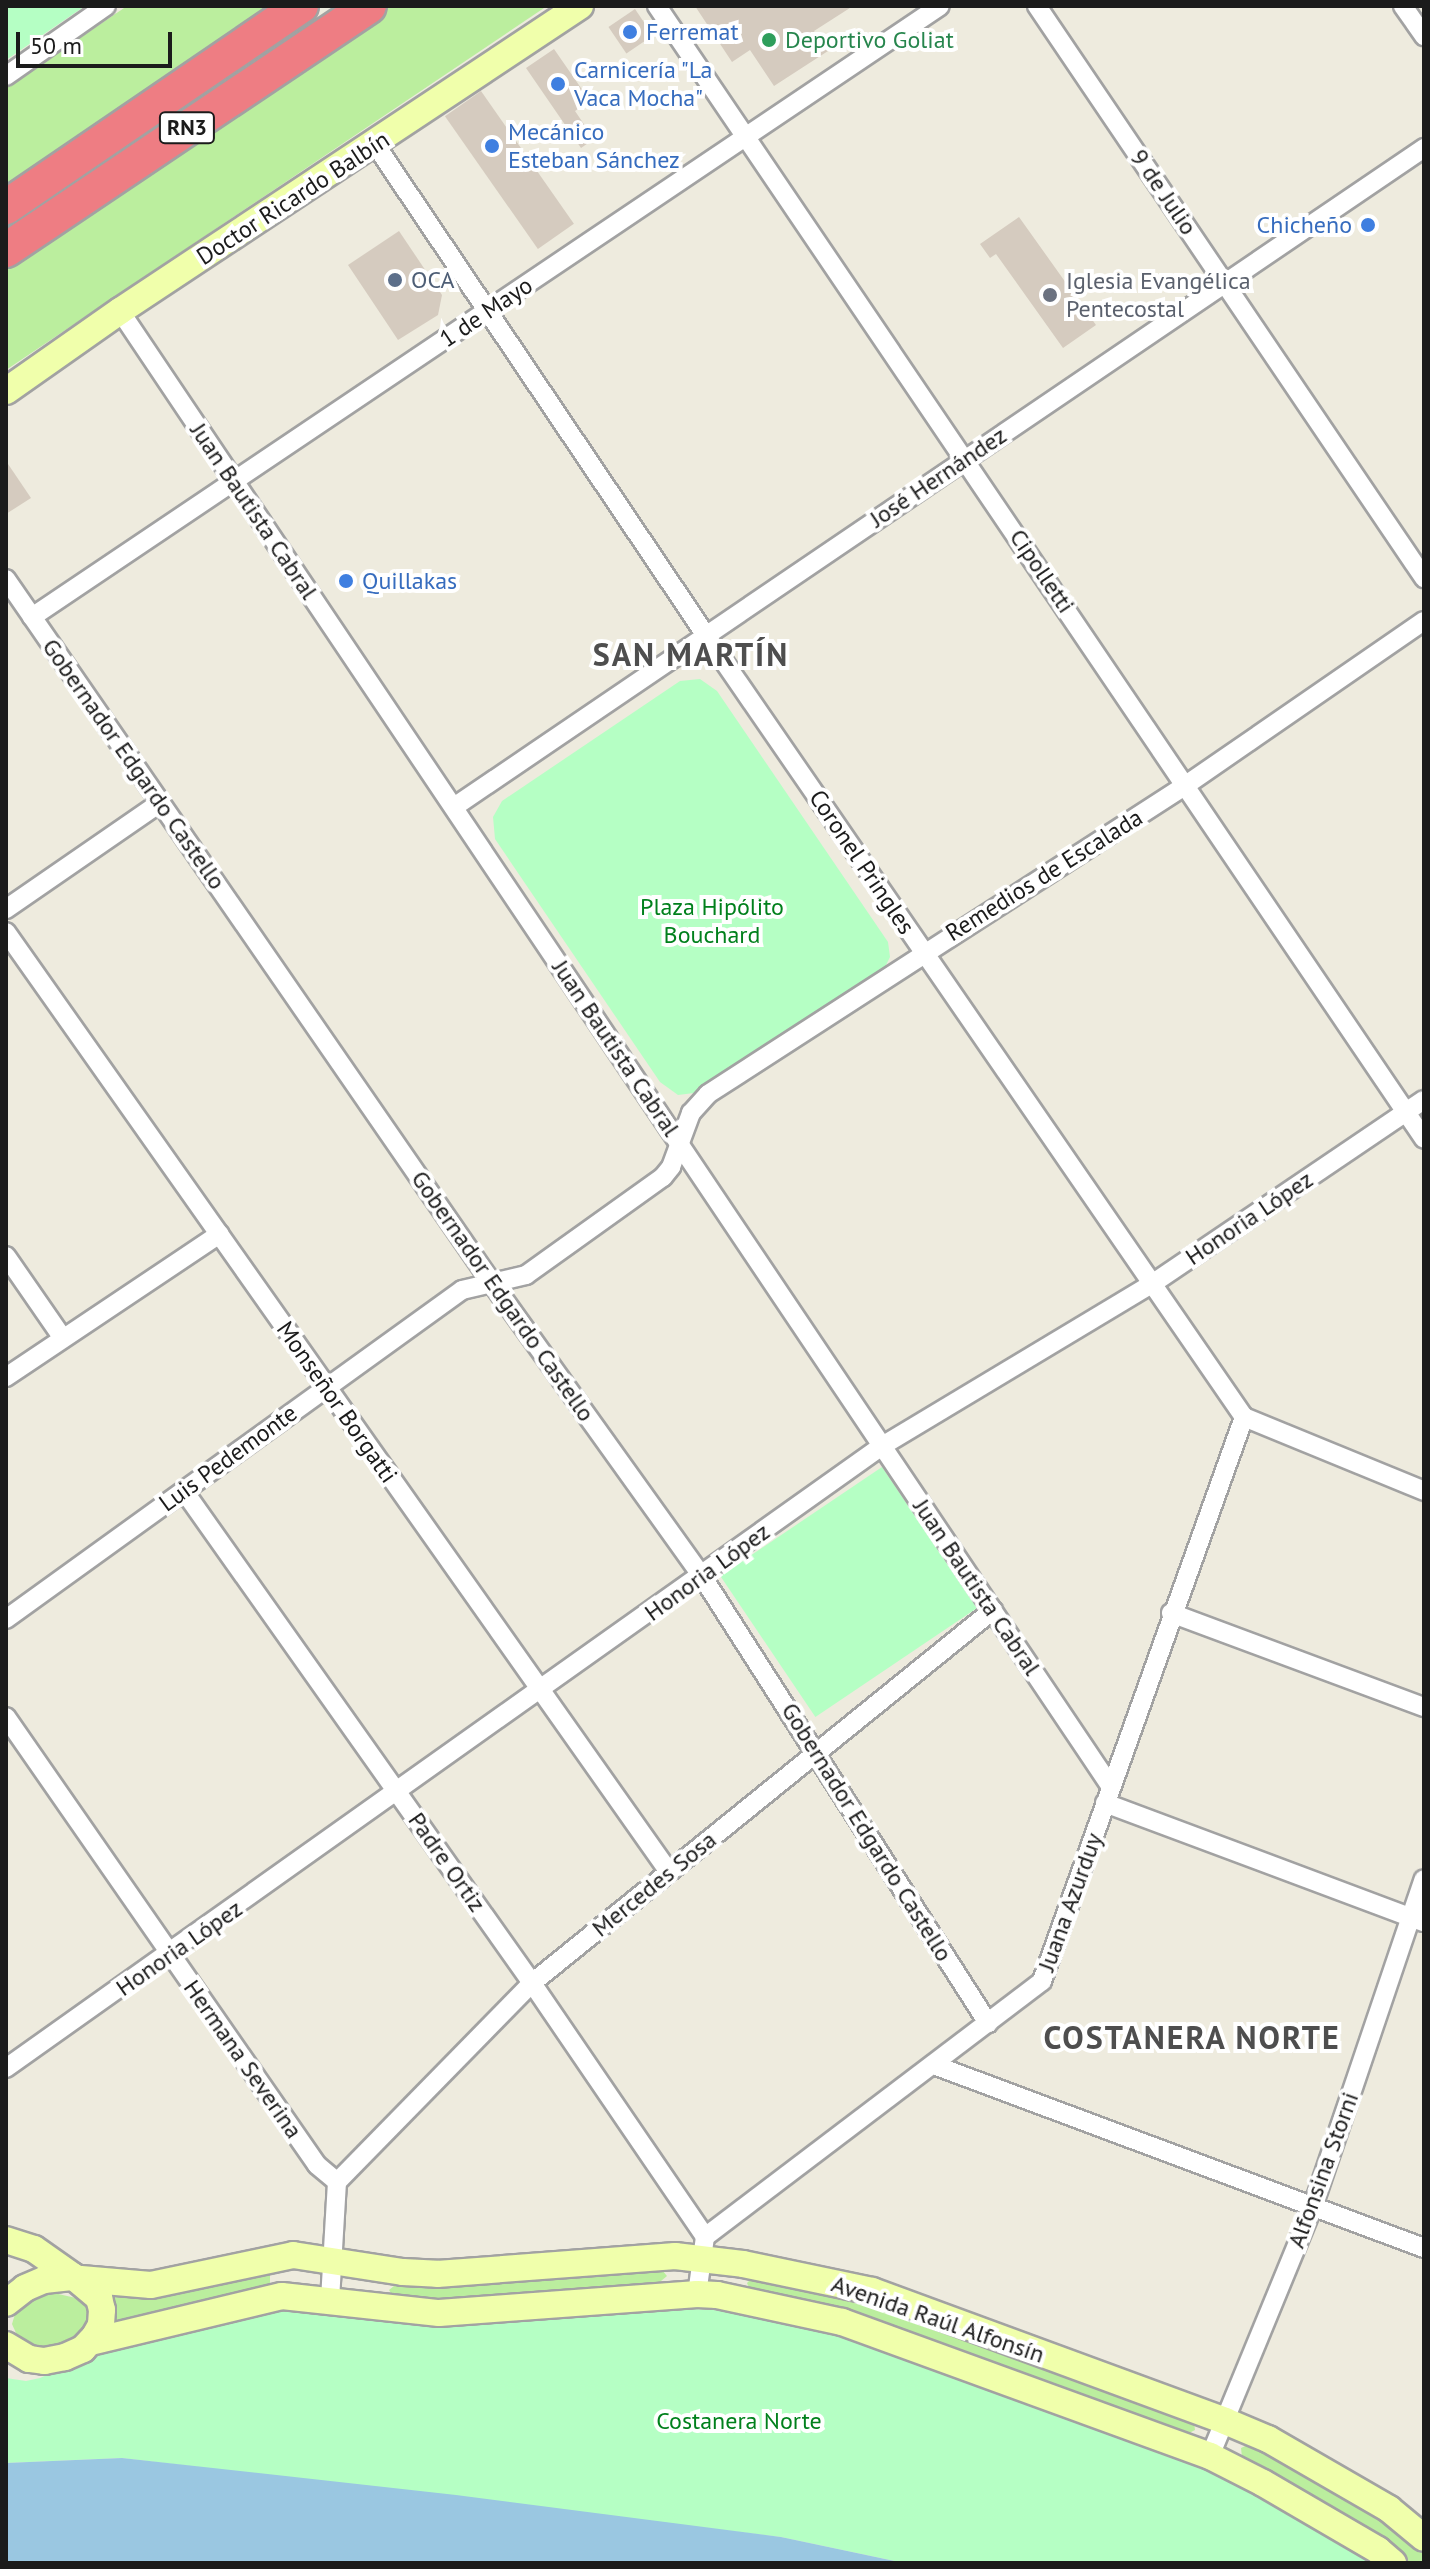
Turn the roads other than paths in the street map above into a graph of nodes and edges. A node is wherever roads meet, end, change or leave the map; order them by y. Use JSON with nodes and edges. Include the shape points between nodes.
{"nodes":[{"id":1,"x":105,"y":6,"type":"edge"},
{"id":2,"x":301,"y":6,"type":"edge"},
{"id":3,"x":369,"y":6,"type":"edge"},
{"id":4,"x":580,"y":6,"type":"edge"},
{"id":5,"x":657,"y":6,"type":"edge"},
{"id":6,"x":940,"y":6,"type":"edge"},
{"id":7,"x":1037,"y":6,"type":"edge"},
{"id":8,"x":1403,"y":6,"type":"edge"},
{"id":9,"x":1424,"y":36,"type":"edge"},
{"id":10,"x":6,"y":76,"type":"edge"},
{"id":11,"x":744,"y":138,"type":"junction"},
{"id":12,"x":375,"y":144,"type":"junction"},
{"id":13,"x":1424,"y":148,"type":"edge"},
{"id":14,"x":6,"y":207,"type":"edge"},
{"id":15,"x":6,"y":250,"type":"edge"},
{"id":16,"x":1225,"y":283,"type":"junction"},
{"id":17,"x":488,"y":310,"type":"junction"},
{"id":18,"x":120,"y":311,"type":"junction"},
{"id":19,"x":6,"y":391,"type":"edge"},
{"id":20,"x":966,"y":458,"type":"junction"},
{"id":21,"x":234,"y":481,"type":"junction"},
{"id":22,"x":1424,"y":578,"type":"edge"},
{"id":23,"x":6,"y":579,"type":"edge"},
{"id":24,"x":32,"y":617,"type":"junction"},
{"id":25,"x":1424,"y":621,"type":"edge"},
{"id":26,"x":705,"y":634,"type":"junction"},
{"id":27,"x":1186,"y":785,"type":"junction"},
{"id":28,"x":161,"y":802,"type":"junction"},
{"id":29,"x":454,"y":807,"type":"junction"},
{"id":30,"x":6,"y":909,"type":"edge"},
{"id":31,"x":6,"y":932,"type":"edge"},
{"id":32,"x":923,"y":952,"type":"junction"},
{"id":33,"x":1424,"y":1100,"type":"edge"},
{"id":34,"x":1406,"y":1112,"type":"junction"},
{"id":35,"x":1424,"y":1139,"type":"edge"},
{"id":36,"x":679,"y":1141,"type":"junction"},
{"id":37,"x":220,"y":1234,"type":"junction"},
{"id":38,"x":6,"y":1256,"type":"edge"},
{"id":39,"x":492,"y":1283,"type":"junction"},
{"id":40,"x":1152,"y":1284,"type":"junction"},
{"id":41,"x":62,"y":1337,"type":"junction"},
{"id":42,"x":6,"y":1377,"type":"edge"},
{"id":43,"x":325,"y":1387,"type":"junction"},
{"id":44,"x":1244,"y":1417,"type":"junction"},
{"id":45,"x":882,"y":1446,"type":"junction"},
{"id":46,"x":184,"y":1491,"type":"junction"},
{"id":47,"x":1424,"y":1491,"type":"edge"},
{"id":48,"x":702,"y":1576,"type":"junction"},
{"id":49,"x":993,"y":1610,"type":"junction"},
{"id":50,"x":1171,"y":1613,"type":"junction"},
{"id":51,"x":6,"y":1619,"type":"edge"},
{"id":52,"x":542,"y":1690,"type":"junction"},
{"id":53,"x":1424,"y":1707,"type":"edge"},
{"id":54,"x":6,"y":1717,"type":"edge"},
{"id":55,"x":817,"y":1752,"type":"junction"},
{"id":56,"x":398,"y":1792,"type":"junction"},
{"id":57,"x":1108,"y":1795,"type":"junction"},
{"id":58,"x":669,"y":1872,"type":"junction"},
{"id":59,"x":1424,"y":1879,"type":"edge"},
{"id":60,"x":1417,"y":1919,"type":"edge"},
{"id":61,"x":170,"y":1955,"type":"junction"},
{"id":62,"x":532,"y":1983,"type":"junction"},
{"id":63,"x":988,"y":2023,"type":"junction"},
{"id":64,"x":934,"y":2065,"type":"junction"},
{"id":65,"x":6,"y":2068,"type":"edge"},
{"id":66,"x":337,"y":2182,"type":"junction"},
{"id":67,"x":1312,"y":2209,"type":"junction"},
{"id":68,"x":6,"y":2240,"type":"edge"},
{"id":69,"x":703,"y":2247,"type":"junction"},
{"id":70,"x":1424,"y":2248,"type":"edge"},
{"id":71,"x":332,"y":2262,"type":"junction"},
{"id":72,"x":78,"y":2278,"type":"junction"},
{"id":73,"x":697,"y":2294,"type":"junction"},
{"id":74,"x":330,"y":2299,"type":"junction"},
{"id":75,"x":6,"y":2303,"type":"edge"},
{"id":76,"x":90,"y":2342,"type":"junction"},
{"id":77,"x":6,"y":2345,"type":"edge"},
{"id":78,"x":44,"y":2361,"type":"junction"},
{"id":79,"x":6,"y":2367,"type":"edge"},
{"id":80,"x":1225,"y":2421,"type":"junction"},
{"id":81,"x":1210,"y":2456,"type":"junction"},
{"id":82,"x":1424,"y":2538,"type":"edge"},
{"id":83,"x":1393,"y":2563,"type":"edge"}],
"edges":[{"from":1,"to":10,"type":"street"},
{"from":2,"to":14,"type":"highway","number":"RN3"},
{"from":3,"to":15,"type":"highway","number":"RN3"},
{"from":4,"to":12,"type":"main road","name":"Doctor Ricardo Balbín"},
{"from":5,"to":11,"type":"street","name":"Cipolletti"},
{"from":6,"to":11,"type":"street","name":"1 de Mayo"},
{"from":7,"to":16,"type":"street","name":"9 de Julio"},
{"from":8,"to":9,"type":"street"},
{"from":11,"to":17,"type":"street","name":"1 de Mayo"},
{"from":11,"to":20,"type":"street","name":"Cipolletti"},
{"from":12,"to":17,"type":"street","name":"Coronel Pringles"},
{"from":12,"to":18,"type":"main road","name":"Doctor Ricardo Balbín"},
{"from":13,"to":16,"type":"street","name":"José Hernández"},
{"from":16,"to":20,"type":"street","name":"José Hernández"},
{"from":16,"to":22,"type":"street","name":"9 de Julio"},
{"from":17,"to":21,"type":"street","name":"1 de Mayo"},
{"from":17,"to":26,"type":"street","name":"Coronel Pringles"},
{"from":18,"to":19,"type":"main road","name":"Doctor Ricardo Balbín"},
{"from":18,"to":21,"type":"street","name":"Juan Bautista Cabral"},
{"from":20,"to":26,"type":"street","name":"José Hernández"},
{"from":20,"to":27,"type":"street","name":"Cipolletti"},
{"from":21,"to":24,"type":"street","name":"1 de Mayo"},
{"from":21,"to":29,"type":"street","name":"Juan Bautista Cabral"},
{"from":23,"to":24,"type":"street","name":"Gobernador Edgardo Castello"},
{"from":24,"to":28,"type":"street","name":"Gobernador Edgardo Castello"},
{"from":25,"to":27,"type":"street","name":"Remedios de Escalada"},
{"from":26,"to":29,"type":"street","name":"José Hernández"},
{"from":26,"to":32,"type":"street","name":"Coronel Pringles"},
{"from":27,"to":32,"type":"street","name":"Remedios de Escalada"},
{"from":27,"to":34,"type":"street","name":"Cipolletti"},
{"from":28,"to":30,"type":"street"},
{"from":28,"to":39,"type":"street","name":"Gobernador Edgardo Castello"},
{"from":29,"to":36,"type":"street","name":"Juan Bautista Cabral"},
{"from":31,"to":37,"type":"street","name":"Monseñor Borgatti"},
{"from":32,"to":36,"type":"street","name":"Remedios de Escalada","via":[[708,1094],[691,1113]]},
{"from":32,"to":40,"type":"street","name":"Coronel Pringles"},
{"from":33,"to":34,"type":"street","name":"Honoria López"},
{"from":34,"to":35,"type":"street","name":"Cipolletti"},
{"from":34,"to":40,"type":"street","name":"Honoria López"},
{"from":36,"to":39,"type":"street","name":"Luis Pedemonte","via":[[663,1177],[526,1275]]},
{"from":36,"to":45,"type":"street","name":"Juan Bautista Cabral"},
{"from":37,"to":41,"type":"street"},
{"from":37,"to":43,"type":"street","name":"Monseñor Borgatti"},
{"from":38,"to":41,"type":"street"},
{"from":39,"to":43,"type":"street","name":"Luis Pedemonte","via":[[462,1290]]},
{"from":39,"to":48,"type":"street","name":"Gobernador Edgardo Castello"},
{"from":40,"to":44,"type":"street","name":"Coronel Pringles"},
{"from":40,"to":45,"type":"street","name":"Honoria López"},
{"from":41,"to":42,"type":"street"},
{"from":43,"to":46,"type":"street","name":"Luis Pedemonte"},
{"from":43,"to":52,"type":"street","name":"Monseñor Borgatti"},
{"from":44,"to":47,"type":"street"},
{"from":44,"to":50,"type":"street","name":"Juana Azurduy"},
{"from":45,"to":48,"type":"street","name":"Honoria López"},
{"from":45,"to":49,"type":"street","name":"Juan Bautista Cabral"},
{"from":46,"to":51,"type":"street","name":"Luis Pedemonte"},
{"from":46,"to":56,"type":"street","name":"Padre Ortiz"},
{"from":48,"to":52,"type":"street","name":"Honoria López"},
{"from":48,"to":55,"type":"street","name":"Gobernador Edgardo Castello"},
{"from":49,"to":55,"type":"street","name":"Mercedes Sosa"},
{"from":49,"to":57,"type":"street","name":"Juan Bautista Cabral"},
{"from":50,"to":53,"type":"street"},
{"from":50,"to":57,"type":"street","name":"Juana Azurduy"},
{"from":52,"to":56,"type":"street","name":"Honoria López"},
{"from":52,"to":58,"type":"street","name":"Monseñor Borgatti"},
{"from":54,"to":61,"type":"street","name":"Hermana Severina"},
{"from":55,"to":58,"type":"street","name":"Mercedes Sosa"},
{"from":55,"to":63,"type":"street","name":"Gobernador Edgardo Castello"},
{"from":56,"to":61,"type":"street","name":"Honoria López"},
{"from":56,"to":62,"type":"street","name":"Padre Ortiz"},
{"from":57,"to":60,"type":"street"},
{"from":57,"to":63,"type":"street","name":"Juana Azurduy","via":[[1042,1981]]},
{"from":58,"to":62,"type":"street","name":"Mercedes Sosa"},
{"from":59,"to":60,"type":"street","name":"Alfonsina Storni"},
{"from":60,"to":67,"type":"street","name":"Alfonsina Storni"},
{"from":61,"to":65,"type":"street","name":"Honoria López"},
{"from":61,"to":66,"type":"street","name":"Hermana Severina","via":[[317,2165]]},
{"from":62,"to":66,"type":"street","name":"Mercedes Sosa"},
{"from":62,"to":69,"type":"street","name":"Padre Ortiz"},
{"from":63,"to":64,"type":"street","name":"Juana Azurduy"},
{"from":64,"to":67,"type":"street"},
{"from":64,"to":69,"type":"street","name":"Juana Azurduy"},
{"from":66,"to":71,"type":"street"},
{"from":67,"to":70,"type":"street"},
{"from":67,"to":80,"type":"street","name":"Alfonsina Storni"},
{"from":68,"to":72,"type":"main road","via":[[34,2249]]},
{"from":69,"to":71,"type":"main road","name":"Avenida Raúl Alfonsín","via":[[675,2256],[437,2274]]},
{"from":69,"to":73,"type":"street"},
{"from":69,"to":80,"type":"main road","name":"Avenida Raúl Alfonsín","via":[[872,2291]]},
{"from":71,"to":72,"type":"main road","name":"Avenida Raúl Alfonsín","via":[[293,2255],[151,2285]]},
{"from":71,"to":74,"type":"street"},
{"from":72,"to":75,"type":"main road","name":"Avenida Raúl Alfonsín","via":[[44,2280]]},
{"from":72,"to":76,"type":"main road","via":[[99,2298],[102,2310],[101,2325]]},
{"from":73,"to":74,"type":"main road","name":"Avenida Raúl Alfonsín","via":[[439,2313]]},
{"from":73,"to":81,"type":"main road","name":"Avenida Raúl Alfonsín","via":[[842,2322]]},
{"from":74,"to":76,"type":"main road","name":"Avenida Raúl Alfonsín","via":[[282,2296]]},
{"from":76,"to":78,"type":"main road","name":"Avenida Raúl Alfonsín","via":[[65,2357]]},
{"from":77,"to":78,"type":"main road","via":[[14,2353]]},
{"from":78,"to":79,"type":"main road","name":"Avenida Raúl Alfonsín"},
{"from":80,"to":81,"type":"street","name":"Alfonsina Storni"},
{"from":80,"to":82,"type":"main road","name":"Avenida Raúl Alfonsín","via":[[1268,2439],[1389,2509]]},
{"from":81,"to":83,"type":"main road","name":"Avenida Raúl Alfonsín"}]}
